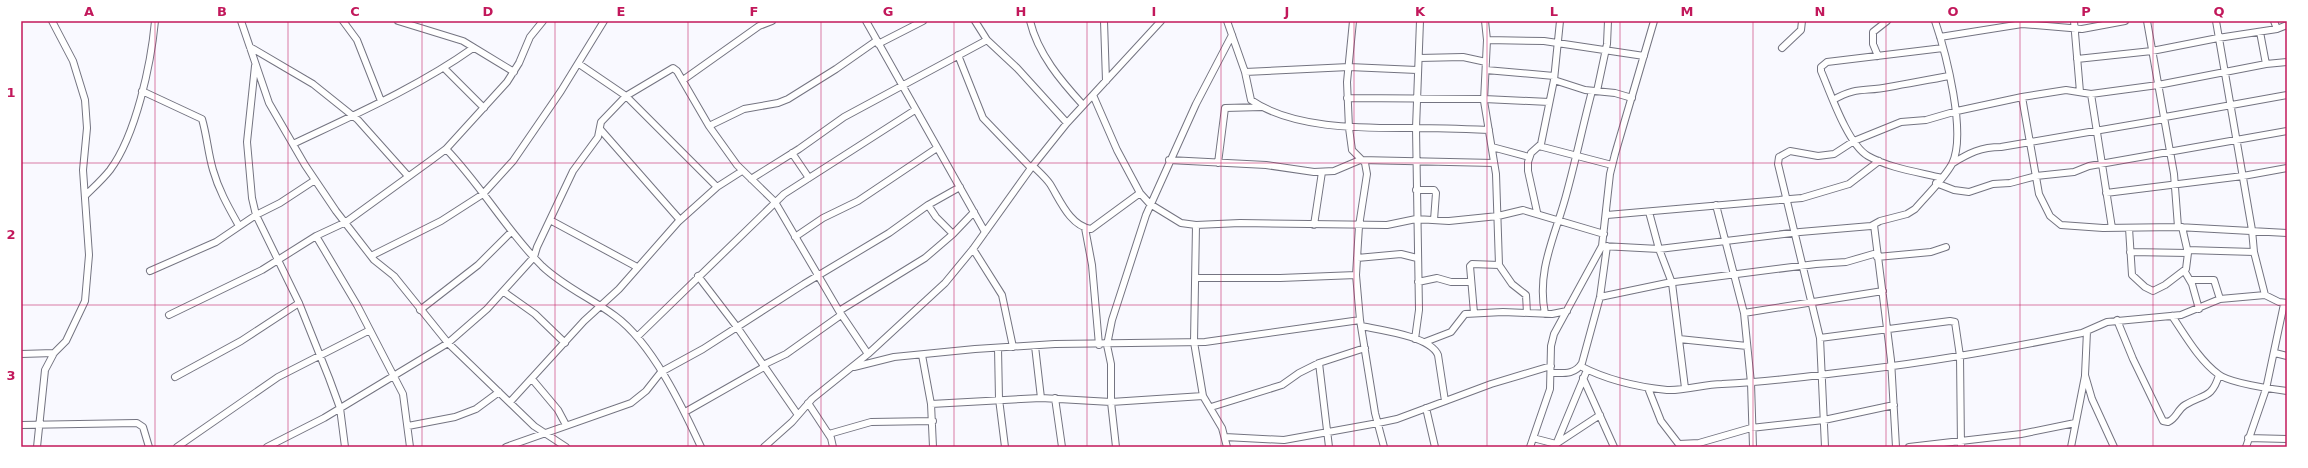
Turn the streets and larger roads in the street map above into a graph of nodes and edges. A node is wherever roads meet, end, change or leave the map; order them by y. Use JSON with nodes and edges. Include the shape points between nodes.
{"nodes":[{"id":1,"x":52,"y":21,"type":"edge"},
{"id":2,"x":155,"y":21,"type":"edge"},
{"id":3,"x":241,"y":21,"type":"edge"},
{"id":4,"x":343,"y":21,"type":"edge"},
{"id":5,"x":398,"y":21,"type":"edge"},
{"id":6,"x":543,"y":21,"type":"edge"},
{"id":7,"x":604,"y":21,"type":"edge"},
{"id":8,"x":772,"y":21,"type":"edge"},
{"id":9,"x":866,"y":21,"type":"edge"},
{"id":10,"x":923,"y":21,"type":"edge"},
{"id":11,"x":975,"y":21,"type":"edge"},
{"id":12,"x":1030,"y":21,"type":"edge"},
{"id":13,"x":1104,"y":21,"type":"edge"},
{"id":14,"x":1161,"y":21,"type":"edge"},
{"id":15,"x":1227,"y":21,"type":"edge"},
{"id":16,"x":1353,"y":21,"type":"edge"},
{"id":17,"x":1420,"y":21,"type":"edge"},
{"id":18,"x":1485,"y":21,"type":"edge"},
{"id":19,"x":1560,"y":21,"type":"edge"},
{"id":20,"x":1608,"y":21,"type":"edge"},
{"id":21,"x":1654,"y":21,"type":"edge"},
{"id":22,"x":1802,"y":21,"type":"edge"},
{"id":23,"x":1886,"y":21,"type":"edge"},
{"id":24,"x":1936,"y":21,"type":"edge"},
{"id":25,"x":2074,"y":21,"type":"edge"},
{"id":26,"x":2124,"y":21,"type":"edge"},
{"id":27,"x":2148,"y":21,"type":"edge"},
{"id":28,"x":2216,"y":21,"type":"edge"},
{"id":29,"x":2274,"y":21,"type":"edge"},
{"id":30,"x":2014,"y":23,"type":"edge"},
{"id":31,"x":2287,"y":25,"type":"edge"},
{"id":32,"x":2074,"y":29,"type":"junction"},
{"id":33,"x":2277,"y":29,"type":"junction"},
{"id":34,"x":2260,"y":32,"type":"junction"},
{"id":35,"x":1232,"y":35,"type":"junction"},
{"id":36,"x":1940,"y":37,"type":"junction"},
{"id":37,"x":2218,"y":38,"type":"junction"},
{"id":38,"x":987,"y":40,"type":"junction"},
{"id":39,"x":1487,"y":40,"type":"junction"},
{"id":40,"x":877,"y":42,"type":"junction"},
{"id":41,"x":1559,"y":44,"type":"junction"},
{"id":42,"x":250,"y":47,"type":"junction"},
{"id":43,"x":473,"y":48,"type":"junction"},
{"id":44,"x":1782,"y":48,"type":"dead end"},
{"id":45,"x":1943,"y":48,"type":"junction"},
{"id":46,"x":1606,"y":49,"type":"junction"},
{"id":47,"x":2152,"y":51,"type":"junction"},
{"id":48,"x":958,"y":55,"type":"junction"},
{"id":49,"x":1644,"y":56,"type":"junction"},
{"id":50,"x":1878,"y":56,"type":"junction"},
{"id":51,"x":1419,"y":58,"type":"junction"},
{"id":52,"x":2077,"y":59,"type":"junction"},
{"id":53,"x":1486,"y":62,"type":"junction"},
{"id":54,"x":2287,"y":62,"type":"edge"},
{"id":55,"x":255,"y":64,"type":"junction"},
{"id":56,"x":579,"y":64,"type":"junction"},
{"id":57,"x":2266,"y":64,"type":"junction"},
{"id":58,"x":1349,"y":67,"type":"junction"},
{"id":59,"x":444,"y":68,"type":"junction"},
{"id":60,"x":1417,"y":70,"type":"junction"},
{"id":61,"x":1486,"y":70,"type":"junction"},
{"id":62,"x":2225,"y":71,"type":"junction"},
{"id":63,"x":514,"y":72,"type":"junction"},
{"id":64,"x":1245,"y":72,"type":"junction"},
{"id":65,"x":1949,"y":76,"type":"junction"},
{"id":66,"x":1554,"y":78,"type":"junction"},
{"id":67,"x":683,"y":80,"type":"junction"},
{"id":68,"x":1106,"y":81,"type":"junction"},
{"id":69,"x":903,"y":85,"type":"junction"},
{"id":70,"x":2158,"y":85,"type":"junction"},
{"id":71,"x":142,"y":91,"type":"junction"},
{"id":72,"x":1595,"y":91,"type":"junction"},
{"id":73,"x":2080,"y":92,"type":"junction"},
{"id":74,"x":2092,"y":94,"type":"junction"},
{"id":75,"x":1093,"y":95,"type":"junction"},
{"id":76,"x":2287,"y":95,"type":"edge"},
{"id":77,"x":626,"y":96,"type":"junction"},
{"id":78,"x":1347,"y":98,"type":"junction"},
{"id":79,"x":1417,"y":98,"type":"junction"},
{"id":80,"x":1632,"y":98,"type":"junction"},
{"id":81,"x":2022,"y":98,"type":"junction"},
{"id":82,"x":1484,"y":99,"type":"junction"},
{"id":83,"x":1833,"y":100,"type":"junction"},
{"id":84,"x":381,"y":102,"type":"junction"},
{"id":85,"x":1549,"y":102,"type":"junction"},
{"id":86,"x":1084,"y":105,"type":"junction"},
{"id":87,"x":2231,"y":106,"type":"junction"},
{"id":88,"x":1264,"y":107,"type":"junction"},
{"id":89,"x":484,"y":108,"type":"junction"},
{"id":90,"x":915,"y":110,"type":"junction"},
{"id":91,"x":1957,"y":111,"type":"junction"},
{"id":92,"x":353,"y":116,"type":"junction"},
{"id":93,"x":2165,"y":118,"type":"junction"},
{"id":94,"x":1067,"y":123,"type":"junction"},
{"id":95,"x":709,"y":126,"type":"junction"},
{"id":96,"x":1349,"y":128,"type":"junction"},
{"id":97,"x":1416,"y":128,"type":"junction"},
{"id":98,"x":600,"y":129,"type":"junction"},
{"id":99,"x":2098,"y":129,"type":"junction"},
{"id":100,"x":1489,"y":130,"type":"junction"},
{"id":101,"x":2287,"y":131,"type":"edge"},
{"id":102,"x":2236,"y":140,"type":"junction"},
{"id":103,"x":1854,"y":141,"type":"junction"},
{"id":104,"x":2030,"y":141,"type":"junction"},
{"id":105,"x":293,"y":144,"type":"junction"},
{"id":106,"x":1539,"y":146,"type":"junction"},
{"id":107,"x":1492,"y":147,"type":"junction"},
{"id":108,"x":937,"y":148,"type":"junction"},
{"id":109,"x":446,"y":149,"type":"junction"},
{"id":110,"x":2170,"y":153,"type":"junction"},
{"id":111,"x":792,"y":154,"type":"junction"},
{"id":112,"x":1576,"y":155,"type":"junction"},
{"id":113,"x":1529,"y":157,"type":"junction"},
{"id":114,"x":1169,"y":160,"type":"junction"},
{"id":115,"x":1360,"y":160,"type":"junction"},
{"id":116,"x":1416,"y":160,"type":"junction"},
{"id":117,"x":1879,"y":161,"type":"junction"},
{"id":118,"x":1218,"y":163,"type":"junction"},
{"id":119,"x":1494,"y":163,"type":"junction"},
{"id":120,"x":1952,"y":163,"type":"junction"},
{"id":121,"x":2103,"y":164,"type":"junction"},
{"id":122,"x":1612,"y":165,"type":"junction"},
{"id":123,"x":1032,"y":167,"type":"junction"},
{"id":124,"x":2287,"y":168,"type":"edge"},
{"id":125,"x":742,"y":171,"type":"junction"},
{"id":126,"x":1322,"y":172,"type":"junction"},
{"id":127,"x":408,"y":176,"type":"junction"},
{"id":128,"x":2036,"y":176,"type":"junction"},
{"id":129,"x":2243,"y":176,"type":"junction"},
{"id":130,"x":808,"y":178,"type":"junction"},
{"id":131,"x":1942,"y":178,"type":"junction"},
{"id":132,"x":750,"y":179,"type":"junction"},
{"id":133,"x":315,"y":180,"type":"junction"},
{"id":134,"x":1936,"y":183,"type":"junction"},
{"id":135,"x":2174,"y":184,"type":"junction"},
{"id":136,"x":717,"y":187,"type":"junction"},
{"id":137,"x":960,"y":187,"type":"junction"},
{"id":138,"x":1416,"y":190,"type":"junction"},
{"id":139,"x":1140,"y":193,"type":"junction"},
{"id":140,"x":2106,"y":193,"type":"junction"},
{"id":141,"x":483,"y":194,"type":"junction"},
{"id":142,"x":84,"y":196,"type":"junction"},
{"id":143,"x":1786,"y":199,"type":"junction"},
{"id":144,"x":775,"y":202,"type":"junction"},
{"id":145,"x":1150,"y":204,"type":"junction"},
{"id":146,"x":928,"y":205,"type":"junction"},
{"id":147,"x":1716,"y":205,"type":"junction"},
{"id":148,"x":974,"y":212,"type":"junction"},
{"id":149,"x":1537,"y":212,"type":"junction"},
{"id":150,"x":1649,"y":212,"type":"junction"},
{"id":151,"x":256,"y":215,"type":"junction"},
{"id":152,"x":1607,"y":215,"type":"junction"},
{"id":153,"x":1498,"y":216,"type":"junction"},
{"id":154,"x":1416,"y":219,"type":"junction"},
{"id":155,"x":550,"y":220,"type":"junction"},
{"id":156,"x":680,"y":220,"type":"junction"},
{"id":157,"x":1434,"y":220,"type":"junction"},
{"id":158,"x":1560,"y":220,"type":"junction"},
{"id":159,"x":346,"y":222,"type":"junction"},
{"id":160,"x":1196,"y":225,"type":"junction"},
{"id":161,"x":1314,"y":225,"type":"junction"},
{"id":162,"x":1874,"y":225,"type":"junction"},
{"id":163,"x":239,"y":226,"type":"junction"},
{"id":164,"x":1359,"y":226,"type":"junction"},
{"id":165,"x":2180,"y":227,"type":"junction"},
{"id":166,"x":1085,"y":228,"type":"junction"},
{"id":167,"x":2112,"y":228,"type":"junction"},
{"id":168,"x":2129,"y":228,"type":"junction"},
{"id":169,"x":2252,"y":230,"type":"junction"},
{"id":170,"x":511,"y":232,"type":"junction"},
{"id":171,"x":985,"y":232,"type":"junction"},
{"id":172,"x":1795,"y":233,"type":"junction"},
{"id":173,"x":2287,"y":233,"type":"edge"},
{"id":174,"x":952,"y":234,"type":"junction"},
{"id":175,"x":1604,"y":234,"type":"junction"},
{"id":176,"x":316,"y":236,"type":"junction"},
{"id":177,"x":795,"y":237,"type":"junction"},
{"id":178,"x":1725,"y":242,"type":"junction"},
{"id":179,"x":1605,"y":246,"type":"junction"},
{"id":180,"x":1946,"y":247,"type":"dead end"},
{"id":181,"x":973,"y":248,"type":"junction"},
{"id":182,"x":1659,"y":249,"type":"junction"},
{"id":183,"x":2130,"y":252,"type":"junction"},
{"id":184,"x":2187,"y":252,"type":"junction"},
{"id":185,"x":2254,"y":252,"type":"junction"},
{"id":186,"x":1877,"y":255,"type":"junction"},
{"id":187,"x":371,"y":256,"type":"junction"},
{"id":188,"x":534,"y":257,"type":"junction"},
{"id":189,"x":1357,"y":258,"type":"junction"},
{"id":190,"x":1417,"y":258,"type":"junction"},
{"id":191,"x":280,"y":260,"type":"junction"},
{"id":192,"x":1500,"y":265,"type":"junction"},
{"id":193,"x":637,"y":267,"type":"junction"},
{"id":194,"x":1804,"y":267,"type":"junction"},
{"id":195,"x":150,"y":271,"type":"dead end"},
{"id":196,"x":2185,"y":272,"type":"junction"},
{"id":197,"x":818,"y":275,"type":"junction"},
{"id":198,"x":1356,"y":275,"type":"junction"},
{"id":199,"x":1733,"y":275,"type":"junction"},
{"id":200,"x":698,"y":276,"type":"junction"},
{"id":201,"x":1196,"y":278,"type":"junction"},
{"id":202,"x":2191,"y":280,"type":"junction"},
{"id":203,"x":1418,"y":282,"type":"junction"},
{"id":204,"x":1470,"y":282,"type":"junction"},
{"id":205,"x":1672,"y":283,"type":"junction"},
{"id":206,"x":1883,"y":291,"type":"junction"},
{"id":207,"x":504,"y":292,"type":"junction"},
{"id":208,"x":2265,"y":294,"type":"junction"},
{"id":209,"x":1600,"y":297,"type":"junction"},
{"id":210,"x":2220,"y":300,"type":"junction"},
{"id":211,"x":299,"y":303,"type":"junction"},
{"id":212,"x":1811,"y":303,"type":"junction"},
{"id":213,"x":2286,"y":303,"type":"edge"},
{"id":214,"x":601,"y":306,"type":"junction"},
{"id":215,"x":2199,"y":309,"type":"junction"},
{"id":216,"x":420,"y":310,"type":"junction"},
{"id":217,"x":1567,"y":311,"type":"junction"},
{"id":218,"x":840,"y":313,"type":"junction"},
{"id":219,"x":1474,"y":313,"type":"junction"},
{"id":220,"x":1527,"y":313,"type":"junction"},
{"id":221,"x":1744,"y":313,"type":"junction"},
{"id":222,"x":1545,"y":314,"type":"junction"},
{"id":223,"x":169,"y":315,"type":"dead end"},
{"id":224,"x":2172,"y":316,"type":"junction"},
{"id":225,"x":2117,"y":320,"type":"junction"},
{"id":226,"x":1360,"y":323,"type":"junction"},
{"id":227,"x":737,"y":327,"type":"junction"},
{"id":228,"x":1888,"y":328,"type":"junction"},
{"id":229,"x":370,"y":330,"type":"junction"},
{"id":230,"x":2087,"y":331,"type":"junction"},
{"id":231,"x":637,"y":337,"type":"junction"},
{"id":232,"x":1820,"y":338,"type":"junction"},
{"id":233,"x":1415,"y":339,"type":"junction"},
{"id":234,"x":1679,"y":339,"type":"junction"},
{"id":235,"x":1194,"y":342,"type":"junction"},
{"id":236,"x":1425,"y":342,"type":"junction"},
{"id":237,"x":448,"y":343,"type":"junction"},
{"id":238,"x":565,"y":343,"type":"junction"},
{"id":239,"x":1100,"y":345,"type":"junction"},
{"id":240,"x":1107,"y":345,"type":"junction"},
{"id":241,"x":1035,"y":346,"type":"junction"},
{"id":242,"x":1747,"y":346,"type":"junction"},
{"id":243,"x":1013,"y":347,"type":"junction"},
{"id":244,"x":998,"y":348,"type":"junction"},
{"id":245,"x":1365,"y":348,"type":"junction"},
{"id":246,"x":54,"y":353,"type":"junction"},
{"id":247,"x":2275,"y":353,"type":"junction"},
{"id":248,"x":21,"y":354,"type":"edge"},
{"id":249,"x":319,"y":354,"type":"junction"},
{"id":250,"x":868,"y":354,"type":"junction"},
{"id":251,"x":922,"y":355,"type":"junction"},
{"id":252,"x":1960,"y":356,"type":"junction"},
{"id":253,"x":2287,"y":356,"type":"edge"},
{"id":254,"x":1319,"y":362,"type":"junction"},
{"id":255,"x":763,"y":366,"type":"junction"},
{"id":256,"x":1551,"y":366,"type":"junction"},
{"id":257,"x":1580,"y":366,"type":"junction"},
{"id":258,"x":853,"y":367,"type":"junction"},
{"id":259,"x":1892,"y":367,"type":"junction"},
{"id":260,"x":1587,"y":370,"type":"junction"},
{"id":261,"x":662,"y":372,"type":"junction"},
{"id":262,"x":1551,"y":373,"type":"junction"},
{"id":263,"x":1821,"y":375,"type":"junction"},
{"id":264,"x":2085,"y":375,"type":"junction"},
{"id":265,"x":2219,"y":375,"type":"junction"},
{"id":266,"x":395,"y":376,"type":"junction"},
{"id":267,"x":175,"y":377,"type":"dead end"},
{"id":268,"x":1583,"y":378,"type":"junction"},
{"id":269,"x":532,"y":379,"type":"junction"},
{"id":270,"x":1751,"y":383,"type":"junction"},
{"id":271,"x":1648,"y":388,"type":"junction"},
{"id":272,"x":1685,"y":388,"type":"junction"},
{"id":273,"x":2266,"y":389,"type":"junction"},
{"id":274,"x":2287,"y":391,"type":"edge"},
{"id":275,"x":499,"y":392,"type":"junction"},
{"id":276,"x":1203,"y":396,"type":"junction"},
{"id":277,"x":1041,"y":398,"type":"junction"},
{"id":278,"x":1055,"y":398,"type":"junction"},
{"id":279,"x":999,"y":399,"type":"junction"},
{"id":280,"x":1445,"y":401,"type":"junction"},
{"id":281,"x":510,"y":402,"type":"junction"},
{"id":282,"x":1111,"y":402,"type":"junction"},
{"id":283,"x":808,"y":403,"type":"junction"},
{"id":284,"x":931,"y":404,"type":"junction"},
{"id":285,"x":1894,"y":405,"type":"junction"},
{"id":286,"x":1211,"y":407,"type":"junction"},
{"id":287,"x":340,"y":408,"type":"junction"},
{"id":288,"x":1426,"y":408,"type":"junction"},
{"id":289,"x":685,"y":412,"type":"junction"},
{"id":290,"x":798,"y":415,"type":"junction"},
{"id":291,"x":1600,"y":415,"type":"junction"},
{"id":292,"x":1824,"y":420,"type":"junction"},
{"id":293,"x":933,"y":422,"type":"junction"},
{"id":294,"x":1378,"y":423,"type":"junction"},
{"id":295,"x":2076,"y":424,"type":"junction"},
{"id":296,"x":21,"y":425,"type":"edge"},
{"id":297,"x":39,"y":425,"type":"junction"},
{"id":298,"x":566,"y":425,"type":"junction"},
{"id":299,"x":408,"y":426,"type":"junction"},
{"id":300,"x":1751,"y":428,"type":"junction"},
{"id":301,"x":1326,"y":432,"type":"junction"},
{"id":302,"x":545,"y":434,"type":"junction"},
{"id":303,"x":829,"y":434,"type":"junction"},
{"id":304,"x":1225,"y":437,"type":"junction"},
{"id":305,"x":1533,"y":438,"type":"junction"},
{"id":306,"x":2248,"y":438,"type":"junction"},
{"id":307,"x":2287,"y":439,"type":"edge"},
{"id":308,"x":1961,"y":444,"type":"edge"},
{"id":309,"x":1680,"y":445,"type":"edge"},
{"id":310,"x":514,"y":446,"type":"edge"},
{"id":311,"x":1555,"y":446,"type":"edge"},
{"id":312,"x":37,"y":447,"type":"edge"},
{"id":313,"x":149,"y":447,"type":"edge"},
{"id":314,"x":177,"y":447,"type":"edge"},
{"id":315,"x":267,"y":447,"type":"edge"},
{"id":316,"x":345,"y":447,"type":"edge"},
{"id":317,"x":410,"y":447,"type":"edge"},
{"id":318,"x":506,"y":447,"type":"edge"},
{"id":319,"x":566,"y":447,"type":"edge"},
{"id":320,"x":701,"y":447,"type":"edge"},
{"id":321,"x":764,"y":447,"type":"edge"},
{"id":322,"x":833,"y":447,"type":"edge"},
{"id":323,"x":933,"y":447,"type":"edge"},
{"id":324,"x":1005,"y":447,"type":"edge"},
{"id":325,"x":1062,"y":447,"type":"edge"},
{"id":326,"x":1116,"y":447,"type":"edge"},
{"id":327,"x":1227,"y":447,"type":"edge"},
{"id":328,"x":1329,"y":447,"type":"edge"},
{"id":329,"x":1384,"y":447,"type":"edge"},
{"id":330,"x":1434,"y":447,"type":"edge"},
{"id":331,"x":1530,"y":447,"type":"edge"},
{"id":332,"x":1614,"y":447,"type":"edge"},
{"id":333,"x":1754,"y":447,"type":"edge"},
{"id":334,"x":1825,"y":447,"type":"edge"},
{"id":335,"x":1896,"y":447,"type":"edge"},
{"id":336,"x":1909,"y":447,"type":"edge"},
{"id":337,"x":2071,"y":447,"type":"edge"},
{"id":338,"x":2114,"y":447,"type":"edge"},
{"id":339,"x":2246,"y":447,"type":"edge"}],
"edges":[{"from":1,"to":142,"type":"street","via":[[73,61],[85,100]]},
{"from":2,"to":71,"type":"street"},
{"from":3,"to":42,"type":"street"},
{"from":4,"to":84,"type":"street","via":[[357,40]]},
{"from":5,"to":43,"type":"street","via":[[463,42]]},
{"from":6,"to":63,"type":"street","via":[[530,37]]},
{"from":7,"to":56,"type":"street"},
{"from":8,"to":67,"type":"street","via":[[759,26]]},
{"from":9,"to":40,"type":"street"},
{"from":10,"to":40,"type":"street"},
{"from":11,"to":38,"type":"street"},
{"from":12,"to":86,"type":"street","via":[[1034,38],[1062,82]]},
{"from":13,"to":68,"type":"street"},
{"from":14,"to":68,"type":"street"},
{"from":15,"to":35,"type":"street"},
{"from":16,"to":58,"type":"street"},
{"from":17,"to":51,"type":"street"},
{"from":18,"to":39,"type":"street"},
{"from":19,"to":41,"type":"street"},
{"from":20,"to":46,"type":"street"},
{"from":21,"to":49,"type":"street"},
{"from":22,"to":44,"type":"street","via":[[1801,30]]},
{"from":23,"to":50,"type":"street","via":[[1872,32]]},
{"from":24,"to":36,"type":"street"},
{"from":25,"to":32,"type":"street"},
{"from":26,"to":32,"type":"street","via":[[2098,28]]},
{"from":27,"to":47,"type":"street"},
{"from":28,"to":37,"type":"street"},
{"from":29,"to":33,"type":"street"},
{"from":30,"to":32,"type":"street"},
{"from":30,"to":36,"type":"street"},
{"from":31,"to":33,"type":"street"},
{"from":32,"to":52,"type":"street"},
{"from":33,"to":34,"type":"street"},
{"from":34,"to":37,"type":"street"},
{"from":34,"to":57,"type":"street"},
{"from":35,"to":64,"type":"street"},
{"from":35,"to":114,"type":"street"},
{"from":36,"to":45,"type":"street"},
{"from":37,"to":47,"type":"street"},
{"from":37,"to":62,"type":"street"},
{"from":38,"to":48,"type":"street"},
{"from":38,"to":94,"type":"street","via":[[1018,68]]},
{"from":39,"to":41,"type":"street","via":[[1534,40]]},
{"from":39,"to":53,"type":"street"},
{"from":40,"to":69,"type":"street"},
{"from":40,"to":95,"type":"street","via":[[778,103],[744,110]]},
{"from":41,"to":46,"type":"street"},
{"from":41,"to":66,"type":"street"},
{"from":42,"to":55,"type":"street"},
{"from":42,"to":92,"type":"street","via":[[313,84]]},
{"from":43,"to":59,"type":"street"},
{"from":43,"to":63,"type":"street"},
{"from":45,"to":50,"type":"street"},
{"from":45,"to":65,"type":"street"},
{"from":46,"to":49,"type":"street"},
{"from":46,"to":72,"type":"street"},
{"from":47,"to":52,"type":"street"},
{"from":47,"to":70,"type":"street"},
{"from":48,"to":69,"type":"street"},
{"from":48,"to":123,"type":"street","via":[[983,118]]},
{"from":49,"to":80,"type":"street"},
{"from":50,"to":83,"type":"street","via":[[1823,64],[1821,71]]},
{"from":51,"to":53,"type":"street","via":[[1463,57]]},
{"from":51,"to":60,"type":"street"},
{"from":52,"to":73,"type":"street"},
{"from":53,"to":61,"type":"street"},
{"from":54,"to":57,"type":"street"},
{"from":55,"to":105,"type":"street","via":[[269,102]]},
{"from":55,"to":151,"type":"street","via":[[247,142]]},
{"from":56,"to":77,"type":"street"},
{"from":56,"to":141,"type":"street","via":[[513,161]]},
{"from":57,"to":62,"type":"street"},
{"from":58,"to":60,"type":"street"},
{"from":58,"to":64,"type":"street"},
{"from":58,"to":78,"type":"street"},
{"from":59,"to":84,"type":"street"},
{"from":59,"to":89,"type":"street"},
{"from":60,"to":79,"type":"street"},
{"from":61,"to":66,"type":"street"},
{"from":61,"to":82,"type":"street"},
{"from":62,"to":70,"type":"street"},
{"from":62,"to":87,"type":"street"},
{"from":63,"to":89,"type":"street"},
{"from":64,"to":88,"type":"street","via":[[1251,100]]},
{"from":65,"to":83,"type":"street","via":[[1889,87],[1866,88],[1848,92]]},
{"from":65,"to":91,"type":"street"},
{"from":66,"to":72,"type":"street"},
{"from":66,"to":85,"type":"street"},
{"from":67,"to":77,"type":"street","via":[[675,69],[671,69]]},
{"from":67,"to":95,"type":"street"},
{"from":68,"to":75,"type":"street"},
{"from":69,"to":90,"type":"street"},
{"from":69,"to":111,"type":"street","via":[[844,117]]},
{"from":70,"to":74,"type":"street"},
{"from":70,"to":93,"type":"street"},
{"from":71,"to":142,"type":"street","via":[[130,132],[110,170]]},
{"from":71,"to":163,"type":"street","via":[[202,119],[208,138],[212,168],[220,191]]},
{"from":72,"to":80,"type":"street"},
{"from":72,"to":112,"type":"street","via":[[1581,128]]},
{"from":73,"to":74,"type":"street"},
{"from":73,"to":81,"type":"street","via":[[2066,90]]},
{"from":74,"to":99,"type":"street"},
{"from":75,"to":86,"type":"street"},
{"from":75,"to":139,"type":"street","via":[[1117,150]]},
{"from":76,"to":87,"type":"street"},
{"from":77,"to":98,"type":"street","via":[[602,122]]},
{"from":77,"to":136,"type":"street"},
{"from":78,"to":79,"type":"street"},
{"from":78,"to":96,"type":"street"},
{"from":79,"to":82,"type":"street"},
{"from":79,"to":97,"type":"street"},
{"from":80,"to":122,"type":"street"},
{"from":81,"to":91,"type":"street"},
{"from":81,"to":104,"type":"street"},
{"from":82,"to":85,"type":"street"},
{"from":82,"to":100,"type":"street"},
{"from":83,"to":103,"type":"street"},
{"from":84,"to":92,"type":"street"},
{"from":85,"to":106,"type":"street"},
{"from":86,"to":94,"type":"street"},
{"from":87,"to":93,"type":"street"},
{"from":87,"to":102,"type":"street"},
{"from":88,"to":96,"type":"street","via":[[1302,120]]},
{"from":88,"to":118,"type":"street","via":[[1225,108]]},
{"from":89,"to":109,"type":"street"},
{"from":90,"to":108,"type":"street"},
{"from":90,"to":130,"type":"street","via":[[831,166]]},
{"from":91,"to":103,"type":"street","via":[[1926,120],[1901,122]]},
{"from":91,"to":120,"type":"street"},
{"from":92,"to":105,"type":"street"},
{"from":92,"to":127,"type":"street"},
{"from":93,"to":99,"type":"street"},
{"from":93,"to":110,"type":"street"},
{"from":94,"to":123,"type":"street"},
{"from":95,"to":125,"type":"street"},
{"from":96,"to":97,"type":"street"},
{"from":96,"to":115,"type":"street","via":[[1352,150]]},
{"from":97,"to":100,"type":"street"},
{"from":97,"to":116,"type":"street"},
{"from":98,"to":155,"type":"street","via":[[598,137],[573,172]]},
{"from":98,"to":156,"type":"street"},
{"from":99,"to":104,"type":"street"},
{"from":99,"to":121,"type":"street"},
{"from":100,"to":107,"type":"street"},
{"from":101,"to":102,"type":"street"},
{"from":102,"to":110,"type":"street"},
{"from":102,"to":129,"type":"street"},
{"from":103,"to":117,"type":"street","via":[[1867,156]]},
{"from":103,"to":143,"type":"street","via":[[1834,154],[1818,156],[1790,151],[1778,157]]},
{"from":104,"to":120,"type":"street","via":[[1982,148]]},
{"from":104,"to":128,"type":"street"},
{"from":105,"to":133,"type":"street"},
{"from":106,"to":112,"type":"street"},
{"from":106,"to":113,"type":"street"},
{"from":107,"to":113,"type":"street"},
{"from":107,"to":119,"type":"street"},
{"from":108,"to":137,"type":"street"},
{"from":108,"to":177,"type":"street","via":[[858,201],[823,218]]},
{"from":109,"to":127,"type":"street"},
{"from":109,"to":141,"type":"street"},
{"from":110,"to":121,"type":"street"},
{"from":110,"to":135,"type":"street"},
{"from":111,"to":130,"type":"street"},
{"from":111,"to":132,"type":"street"},
{"from":112,"to":122,"type":"street"},
{"from":112,"to":158,"type":"street"},
{"from":113,"to":149,"type":"street","via":[[1528,171]]},
{"from":114,"to":118,"type":"street"},
{"from":114,"to":145,"type":"street"},
{"from":115,"to":116,"type":"street"},
{"from":115,"to":126,"type":"street","via":[[1334,171]]},
{"from":115,"to":164,"type":"street","via":[[1367,167],[1367,174]]},
{"from":116,"to":119,"type":"street"},
{"from":116,"to":138,"type":"street"},
{"from":117,"to":131,"type":"street"},
{"from":117,"to":143,"type":"street","via":[[1849,184],[1802,198]]},
{"from":118,"to":126,"type":"street"},
{"from":119,"to":153,"type":"street"},
{"from":120,"to":131,"type":"street"},
{"from":121,"to":128,"type":"street","via":[[2074,172]]},
{"from":121,"to":140,"type":"street"},
{"from":122,"to":152,"type":"street"},
{"from":123,"to":166,"type":"street","via":[[1050,184],[1062,206]]},
{"from":123,"to":171,"type":"street"},
{"from":124,"to":129,"type":"street"},
{"from":125,"to":132,"type":"street"},
{"from":125,"to":136,"type":"street"},
{"from":126,"to":161,"type":"street"},
{"from":127,"to":159,"type":"street"},
{"from":128,"to":134,"type":"street","via":[[1964,192]]},
{"from":128,"to":167,"type":"street","via":[[2043,207],[2058,223],[2065,226]]},
{"from":129,"to":135,"type":"street"},
{"from":129,"to":169,"type":"street"},
{"from":130,"to":144,"type":"street"},
{"from":131,"to":134,"type":"street"},
{"from":132,"to":144,"type":"street"},
{"from":133,"to":151,"type":"street"},
{"from":133,"to":159,"type":"street"},
{"from":134,"to":162,"type":"street","via":[[1915,209]]},
{"from":135,"to":140,"type":"street"},
{"from":135,"to":165,"type":"street"},
{"from":136,"to":156,"type":"street"},
{"from":137,"to":146,"type":"street"},
{"from":137,"to":148,"type":"street"},
{"from":138,"to":154,"type":"street"},
{"from":138,"to":157,"type":"street","via":[[1434,190],[1436,193]]},
{"from":139,"to":145,"type":"street"},
{"from":139,"to":166,"type":"street","via":[[1092,229]]},
{"from":140,"to":167,"type":"street"},
{"from":141,"to":170,"type":"street"},
{"from":141,"to":187,"type":"street","via":[[435,224]]},
{"from":142,"to":246,"type":"street","via":[[89,255],[85,302],[66,341]]},
{"from":143,"to":147,"type":"street"},
{"from":143,"to":172,"type":"street"},
{"from":144,"to":177,"type":"street"},
{"from":144,"to":200,"type":"street"},
{"from":145,"to":160,"type":"street","via":[[1181,223]]},
{"from":145,"to":240,"type":"street","via":[[1112,320]]},
{"from":146,"to":174,"type":"street"},
{"from":146,"to":197,"type":"street","via":[[889,233]]},
{"from":147,"to":150,"type":"street"},
{"from":147,"to":178,"type":"street","via":[[1722,221]]},
{"from":148,"to":171,"type":"street"},
{"from":148,"to":174,"type":"street"},
{"from":149,"to":153,"type":"street","via":[[1523,210]]},
{"from":149,"to":158,"type":"street"},
{"from":150,"to":152,"type":"street"},
{"from":150,"to":182,"type":"street"},
{"from":151,"to":163,"type":"street"},
{"from":151,"to":191,"type":"street"},
{"from":152,"to":175,"type":"street"},
{"from":153,"to":157,"type":"street"},
{"from":153,"to":192,"type":"street"},
{"from":154,"to":157,"type":"street"},
{"from":154,"to":164,"type":"street","via":[[1387,225]]},
{"from":154,"to":190,"type":"street"},
{"from":155,"to":188,"type":"street"},
{"from":155,"to":193,"type":"street"},
{"from":156,"to":193,"type":"street"},
{"from":158,"to":175,"type":"street"},
{"from":158,"to":222,"type":"street","via":[[1550,246],[1542,286]]},
{"from":159,"to":176,"type":"street"},
{"from":159,"to":187,"type":"street"},
{"from":160,"to":161,"type":"street"},
{"from":160,"to":201,"type":"street"},
{"from":161,"to":164,"type":"street"},
{"from":162,"to":172,"type":"street"},
{"from":162,"to":186,"type":"street"},
{"from":163,"to":195,"type":"street","via":[[199,250]]},
{"from":164,"to":189,"type":"street"},
{"from":165,"to":168,"type":"street"},
{"from":165,"to":169,"type":"street"},
{"from":165,"to":184,"type":"street"},
{"from":166,"to":239,"type":"street","via":[[1092,265]]},
{"from":167,"to":168,"type":"street"},
{"from":168,"to":183,"type":"street"},
{"from":169,"to":173,"type":"street"},
{"from":169,"to":185,"type":"street"},
{"from":170,"to":188,"type":"street"},
{"from":170,"to":216,"type":"street","via":[[478,265]]},
{"from":171,"to":181,"type":"street"},
{"from":172,"to":178,"type":"street"},
{"from":172,"to":194,"type":"street"},
{"from":174,"to":218,"type":"street","via":[[925,258]]},
{"from":175,"to":179,"type":"street"},
{"from":176,"to":191,"type":"street"},
{"from":176,"to":229,"type":"street"},
{"from":177,"to":197,"type":"street"},
{"from":178,"to":182,"type":"street"},
{"from":178,"to":199,"type":"street"},
{"from":179,"to":182,"type":"street"},
{"from":179,"to":209,"type":"street"},
{"from":179,"to":217,"type":"street"},
{"from":180,"to":186,"type":"street","via":[[1932,252]]},
{"from":181,"to":243,"type":"street","via":[[1002,295]]},
{"from":181,"to":250,"type":"street","via":[[935,293]]},
{"from":182,"to":205,"type":"street"},
{"from":183,"to":184,"type":"street"},
{"from":183,"to":196,"type":"street","via":[[2132,275],[2145,287],[2153,290],[2158,290]]},
{"from":184,"to":185,"type":"street"},
{"from":184,"to":196,"type":"street","via":[[2188,265]]},
{"from":185,"to":208,"type":"street"},
{"from":186,"to":194,"type":"street"},
{"from":186,"to":206,"type":"street"},
{"from":187,"to":216,"type":"street","via":[[394,276]]},
{"from":188,"to":207,"type":"street"},
{"from":188,"to":214,"type":"street","via":[[560,281]]},
{"from":189,"to":190,"type":"street","via":[[1401,254]]},
{"from":189,"to":198,"type":"street"},
{"from":190,"to":203,"type":"street"},
{"from":191,"to":211,"type":"street"},
{"from":191,"to":223,"type":"street"},
{"from":192,"to":204,"type":"street","via":[[1470,265]]},
{"from":192,"to":220,"type":"street","via":[[1512,284],[1526,295]]},
{"from":193,"to":214,"type":"street"},
{"from":194,"to":199,"type":"street"},
{"from":194,"to":212,"type":"street"},
{"from":196,"to":202,"type":"street"},
{"from":197,"to":218,"type":"street"},
{"from":197,"to":227,"type":"street"},
{"from":198,"to":201,"type":"street"},
{"from":198,"to":226,"type":"street"},
{"from":199,"to":205,"type":"street"},
{"from":199,"to":221,"type":"street","via":[[1742,298]]},
{"from":200,"to":227,"type":"street"},
{"from":200,"to":231,"type":"street"},
{"from":201,"to":235,"type":"street"},
{"from":202,"to":210,"type":"street","via":[[2214,280]]},
{"from":202,"to":215,"type":"street"},
{"from":203,"to":204,"type":"street","via":[[1437,278],[1451,282]]},
{"from":203,"to":233,"type":"street","via":[[1419,310]]},
{"from":204,"to":219,"type":"street"},
{"from":205,"to":209,"type":"street"},
{"from":205,"to":234,"type":"street"},
{"from":206,"to":212,"type":"street"},
{"from":206,"to":228,"type":"street"},
{"from":207,"to":237,"type":"street"},
{"from":207,"to":238,"type":"street","via":[[535,314]]},
{"from":208,"to":210,"type":"street"},
{"from":208,"to":213,"type":"street"},
{"from":209,"to":257,"type":"street","via":[[1590,339]]},
{"from":210,"to":215,"type":"street"},
{"from":211,"to":249,"type":"street"},
{"from":211,"to":267,"type":"street","via":[[241,341]]},
{"from":212,"to":221,"type":"street"},
{"from":212,"to":232,"type":"street"},
{"from":213,"to":247,"type":"street"},
{"from":214,"to":231,"type":"street","via":[[617,316]]},
{"from":214,"to":238,"type":"street"},
{"from":215,"to":224,"type":"street"},
{"from":216,"to":237,"type":"street"},
{"from":217,"to":222,"type":"street"},
{"from":217,"to":256,"type":"street","via":[[1554,334]]},
{"from":218,"to":250,"type":"street"},
{"from":218,"to":255,"type":"street","via":[[786,354]]},
{"from":219,"to":220,"type":"street"},
{"from":219,"to":236,"type":"street","via":[[1462,315],[1458,325],[1451,332]]},
{"from":220,"to":222,"type":"street"},
{"from":221,"to":242,"type":"street"},
{"from":224,"to":225,"type":"street"},
{"from":224,"to":265,"type":"street","via":[[2193,347]]},
{"from":225,"to":230,"type":"street"},
{"from":225,"to":265,"type":"street","via":[[2163,420],[2173,420],[2186,405],[2209,394]]},
{"from":226,"to":233,"type":"street"},
{"from":226,"to":235,"type":"street"},
{"from":226,"to":245,"type":"street"},
{"from":227,"to":255,"type":"street"},
{"from":227,"to":261,"type":"street"},
{"from":228,"to":232,"type":"street"},
{"from":228,"to":252,"type":"street","via":[[1952,321],[1956,325]]},
{"from":228,"to":259,"type":"street"},
{"from":229,"to":249,"type":"street"},
{"from":229,"to":266,"type":"street"},
{"from":230,"to":252,"type":"street"},
{"from":230,"to":264,"type":"street"},
{"from":231,"to":261,"type":"street"},
{"from":232,"to":263,"type":"street"},
{"from":233,"to":236,"type":"street"},
{"from":234,"to":242,"type":"street"},
{"from":234,"to":272,"type":"street"},
{"from":235,"to":240,"type":"street"},
{"from":235,"to":276,"type":"street"},
{"from":236,"to":280,"type":"street","via":[[1438,355]]},
{"from":237,"to":266,"type":"street"},
{"from":237,"to":275,"type":"street"},
{"from":238,"to":269,"type":"street"},
{"from":239,"to":240,"type":"street"},
{"from":239,"to":241,"type":"street"},
{"from":240,"to":282,"type":"street","via":[[1111,364]]},
{"from":241,"to":243,"type":"street"},
{"from":241,"to":277,"type":"street"},
{"from":242,"to":270,"type":"street"},
{"from":243,"to":244,"type":"street"},
{"from":244,"to":251,"type":"street"},
{"from":244,"to":279,"type":"street"},
{"from":245,"to":254,"type":"street"},
{"from":245,"to":294,"type":"street"},
{"from":246,"to":248,"type":"street"},
{"from":246,"to":297,"type":"street","via":[[45,370]]},
{"from":247,"to":253,"type":"street"},
{"from":247,"to":273,"type":"street"},
{"from":249,"to":287,"type":"street"},
{"from":249,"to":314,"type":"street","via":[[258,389]]},
{"from":250,"to":258,"type":"street"},
{"from":251,"to":258,"type":"street","via":[[894,357]]},
{"from":251,"to":284,"type":"street"},
{"from":252,"to":259,"type":"street"},
{"from":252,"to":308,"type":"street"},
{"from":254,"to":286,"type":"street","via":[[1299,372],[1282,385]]},
{"from":254,"to":301,"type":"street"},
{"from":255,"to":289,"type":"street"},
{"from":255,"to":290,"type":"street"},
{"from":256,"to":262,"type":"street"},
{"from":256,"to":280,"type":"street"},
{"from":257,"to":260,"type":"street"},
{"from":257,"to":262,"type":"street","via":[[1571,372]]},
{"from":258,"to":283,"type":"street"},
{"from":259,"to":263,"type":"street"},
{"from":259,"to":285,"type":"street"},
{"from":260,"to":268,"type":"street"},
{"from":260,"to":271,"type":"street","via":[[1598,376]]},
{"from":261,"to":289,"type":"street"},
{"from":261,"to":298,"type":"street","via":[[646,391],[631,403]]},
{"from":262,"to":305,"type":"street","via":[[1550,389]]},
{"from":263,"to":270,"type":"street"},
{"from":263,"to":292,"type":"street"},
{"from":264,"to":295,"type":"street"},
{"from":264,"to":338,"type":"street","via":[[2092,399]]},
{"from":265,"to":273,"type":"street"},
{"from":266,"to":287,"type":"street"},
{"from":266,"to":299,"type":"street","via":[[405,401]]},
{"from":268,"to":291,"type":"street"},
{"from":268,"to":311,"type":"street"},
{"from":269,"to":281,"type":"street"},
{"from":269,"to":298,"type":"street","via":[[558,410]]},
{"from":270,"to":272,"type":"street"},
{"from":270,"to":300,"type":"street"},
{"from":271,"to":272,"type":"street"},
{"from":271,"to":309,"type":"street","via":[[1662,421]]},
{"from":273,"to":274,"type":"street"},
{"from":273,"to":306,"type":"street"},
{"from":275,"to":281,"type":"street"},
{"from":275,"to":299,"type":"street","via":[[476,409],[455,417]]},
{"from":276,"to":282,"type":"street"},
{"from":276,"to":286,"type":"street"},
{"from":277,"to":278,"type":"street"},
{"from":277,"to":279,"type":"street"},
{"from":278,"to":282,"type":"street"},
{"from":278,"to":325,"type":"street"},
{"from":279,"to":284,"type":"street"},
{"from":279,"to":324,"type":"street"},
{"from":280,"to":288,"type":"street"},
{"from":281,"to":302,"type":"street"},
{"from":282,"to":326,"type":"street"},
{"from":283,"to":290,"type":"street"},
{"from":283,"to":303,"type":"street"},
{"from":284,"to":293,"type":"street"},
{"from":285,"to":292,"type":"street"},
{"from":285,"to":335,"type":"street"},
{"from":286,"to":304,"type":"street"},
{"from":287,"to":315,"type":"street"},
{"from":287,"to":316,"type":"street"},
{"from":288,"to":294,"type":"street"},
{"from":288,"to":330,"type":"street"},
{"from":289,"to":320,"type":"street"},
{"from":290,"to":321,"type":"street"},
{"from":291,"to":311,"type":"street"},
{"from":291,"to":332,"type":"street"},
{"from":292,"to":300,"type":"street"},
{"from":292,"to":334,"type":"street"},
{"from":293,"to":303,"type":"street","via":[[877,422],[846,427]]},
{"from":293,"to":323,"type":"street"},
{"from":294,"to":301,"type":"street"},
{"from":294,"to":329,"type":"street"},
{"from":295,"to":308,"type":"street"},
{"from":295,"to":337,"type":"street"},
{"from":296,"to":297,"type":"street"},
{"from":297,"to":312,"type":"street"},
{"from":297,"to":313,"type":"street","via":[[137,423],[143,427]]},
{"from":298,"to":302,"type":"street"},
{"from":299,"to":317,"type":"street"},
{"from":300,"to":309,"type":"street"},
{"from":300,"to":333,"type":"street"},
{"from":301,"to":304,"type":"street","via":[[1284,440]]},
{"from":301,"to":328,"type":"street"},
{"from":302,"to":310,"type":"street"},
{"from":302,"to":319,"type":"street"},
{"from":303,"to":322,"type":"street"},
{"from":304,"to":327,"type":"street"},
{"from":305,"to":311,"type":"street"},
{"from":305,"to":331,"type":"street"},
{"from":306,"to":307,"type":"street"},
{"from":306,"to":339,"type":"street"},
{"from":308,"to":336,"type":"street"},
{"from":310,"to":318,"type":"street"}]}
